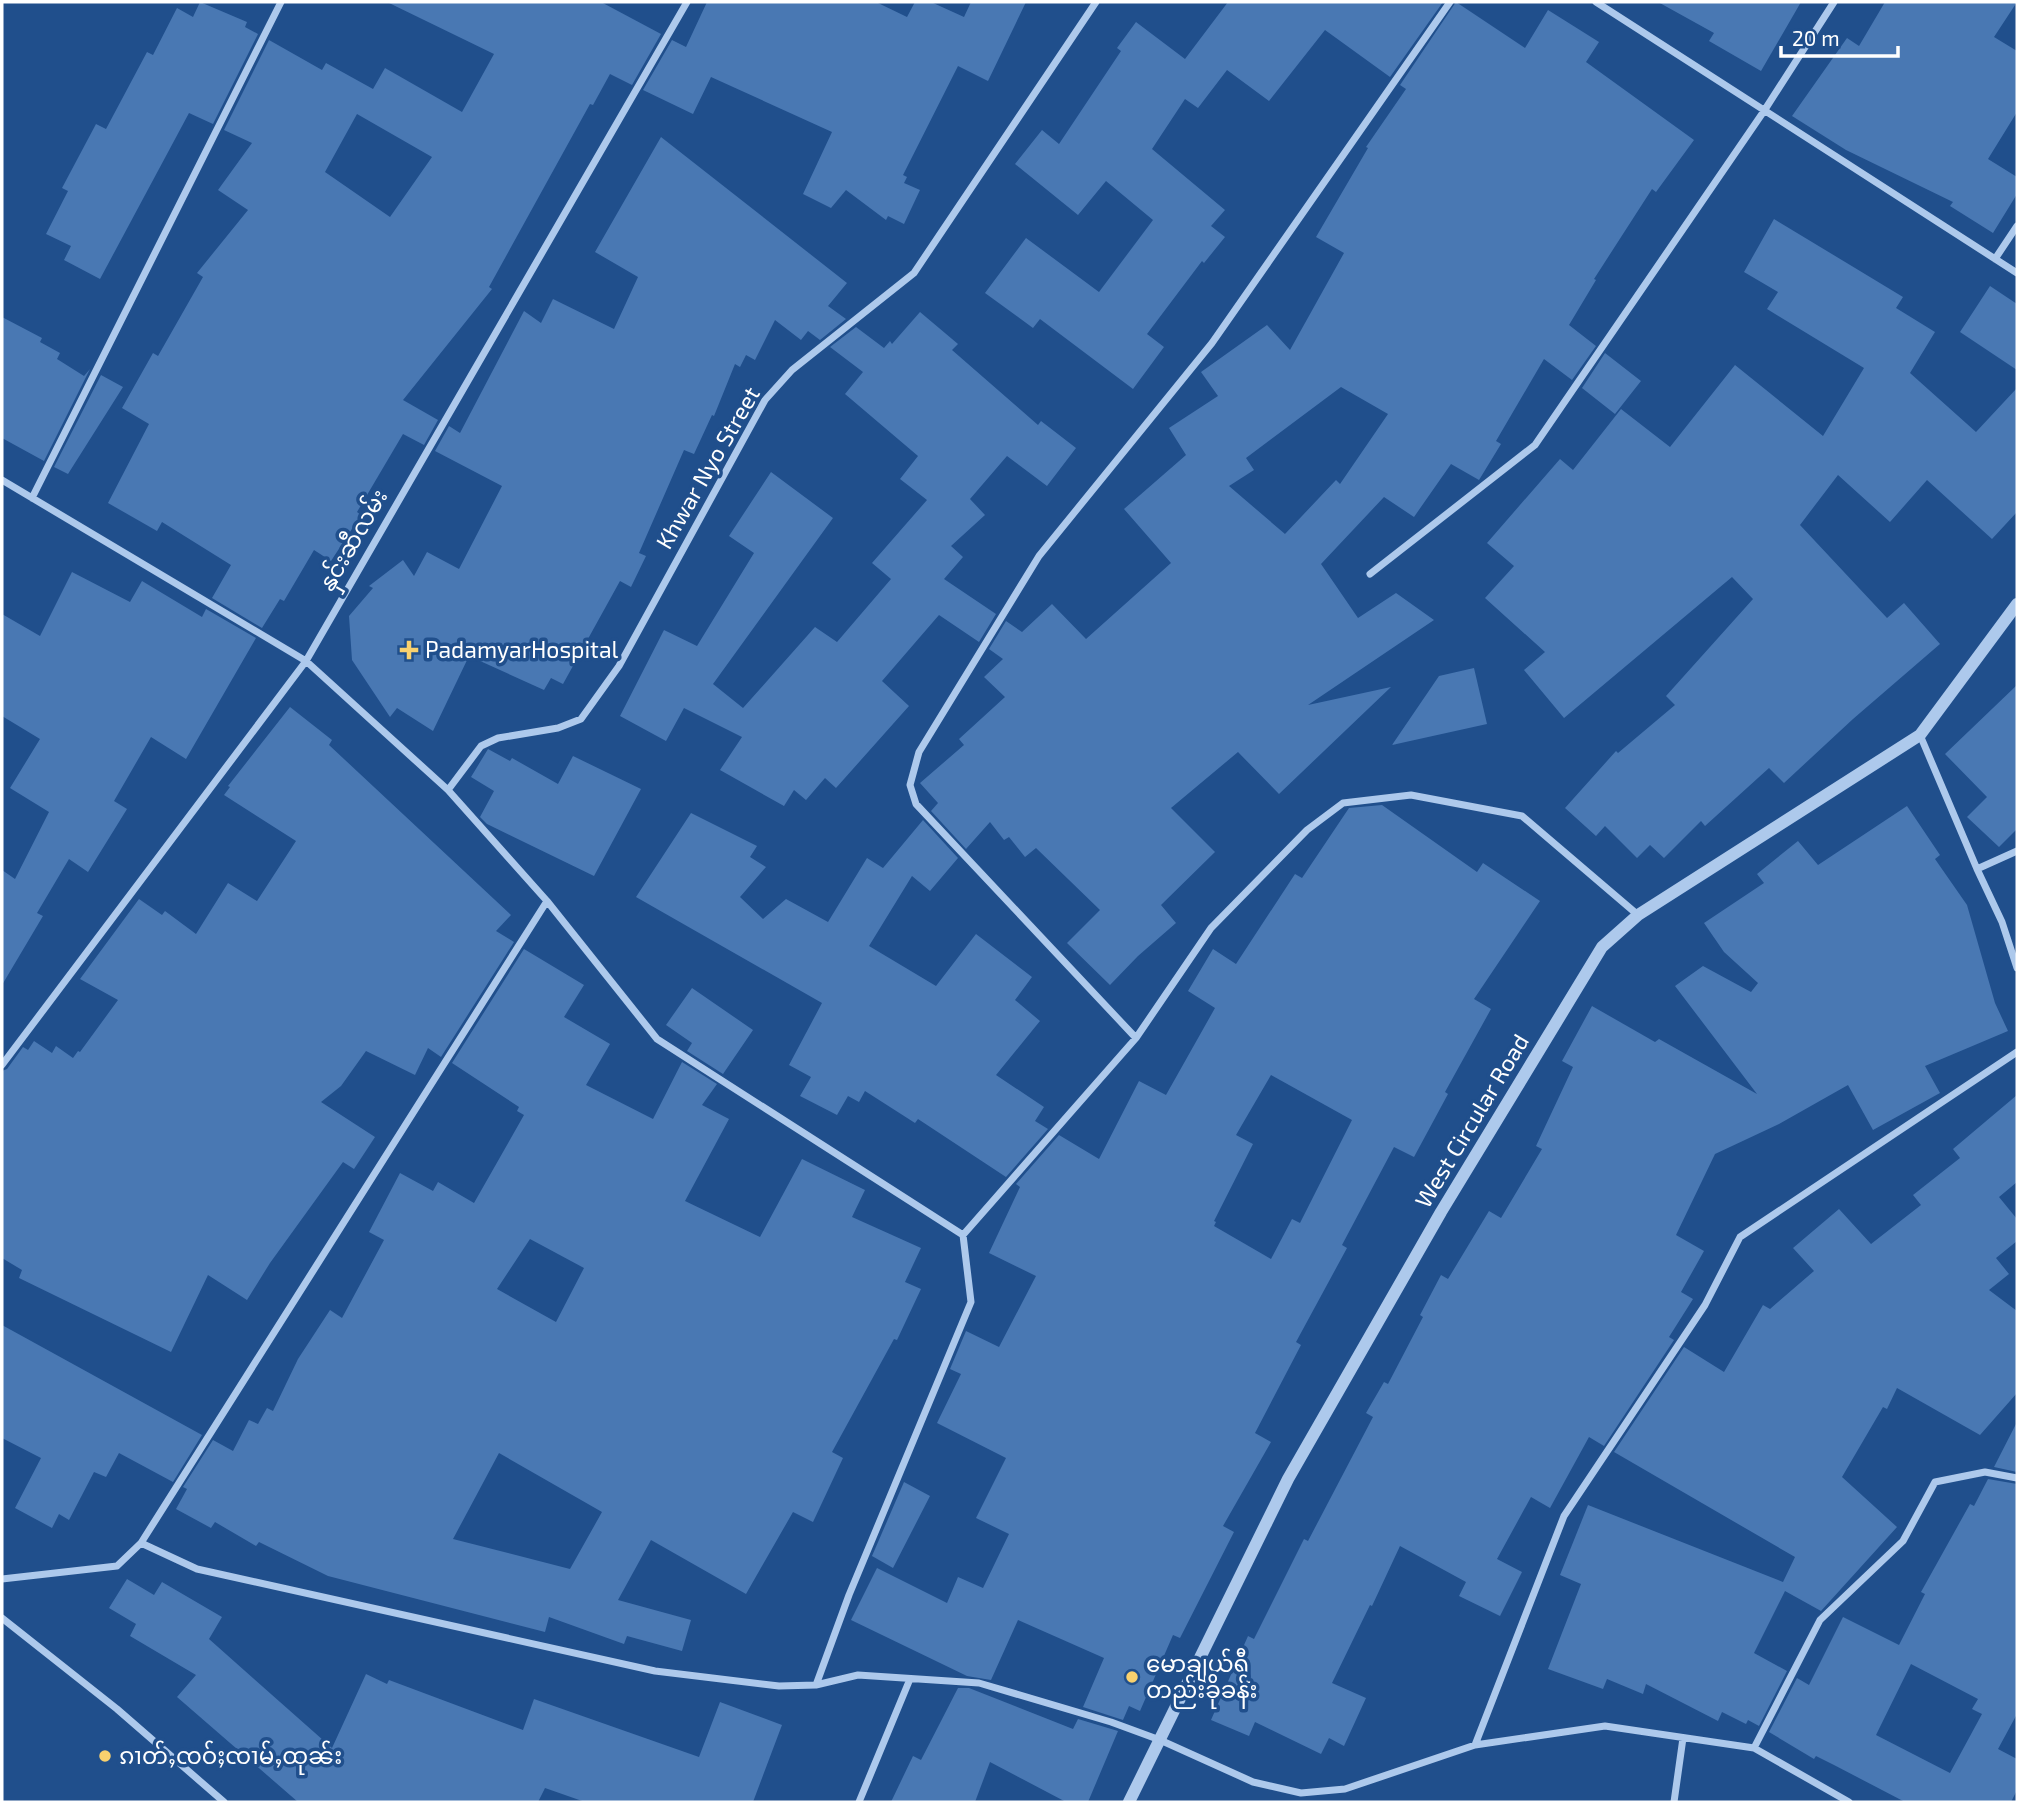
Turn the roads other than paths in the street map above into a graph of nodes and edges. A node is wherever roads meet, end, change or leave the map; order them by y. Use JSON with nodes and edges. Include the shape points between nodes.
{"nodes":[{"id":1,"x":281,"y":2,"type":"edge"},
{"id":2,"x":687,"y":2,"type":"edge"},
{"id":3,"x":1096,"y":2,"type":"edge"},
{"id":4,"x":1450,"y":2,"type":"edge"},
{"id":5,"x":1595,"y":2,"type":"edge"},
{"id":6,"x":1834,"y":2,"type":"edge"},
{"id":7,"x":1764,"y":111,"type":"junction"},
{"id":8,"x":2017,"y":226,"type":"edge"},
{"id":9,"x":1995,"y":259,"type":"junction"},
{"id":10,"x":2017,"y":273,"type":"edge"},
{"id":11,"x":2,"y":480,"type":"edge"},
{"id":12,"x":32,"y":498,"type":"junction"},
{"id":13,"x":1370,"y":575,"type":"dead end"},
{"id":14,"x":2017,"y":604,"type":"edge"},
{"id":15,"x":306,"y":661,"type":"junction"},
{"id":16,"x":1920,"y":734,"type":"junction"},
{"id":17,"x":448,"y":790,"type":"junction"},
{"id":18,"x":2017,"y":851,"type":"edge"},
{"id":19,"x":1977,"y":869,"type":"junction"},
{"id":20,"x":547,"y":901,"type":"junction"},
{"id":21,"x":1638,"y":915,"type":"junction"},
{"id":22,"x":2017,"y":968,"type":"edge"},
{"id":23,"x":1136,"y":1038,"type":"junction"},
{"id":24,"x":2017,"y":1052,"type":"edge"},
{"id":25,"x":2,"y":1065,"type":"edge"},
{"id":26,"x":962,"y":1235,"type":"junction"},
{"id":27,"x":2017,"y":1478,"type":"edge"},
{"id":28,"x":141,"y":1543,"type":"junction"},
{"id":29,"x":2,"y":1579,"type":"edge"},
{"id":30,"x":2,"y":1618,"type":"edge"},
{"id":31,"x":910,"y":1679,"type":"junction"},
{"id":32,"x":816,"y":1685,"type":"junction"},
{"id":33,"x":1683,"y":1738,"type":"junction"},
{"id":34,"x":1160,"y":1740,"type":"junction"},
{"id":35,"x":1475,"y":1745,"type":"junction"},
{"id":36,"x":1754,"y":1748,"type":"junction"},
{"id":37,"x":224,"y":1802,"type":"edge"},
{"id":38,"x":859,"y":1802,"type":"edge"},
{"id":39,"x":1129,"y":1802,"type":"edge"},
{"id":40,"x":1674,"y":1802,"type":"edge"},
{"id":41,"x":1849,"y":1802,"type":"edge"}],
"edges":[{"from":1,"to":12,"type":"street"},
{"from":2,"to":15,"type":"street","name":"နှင်းဆီလမ်း"},
{"from":3,"to":17,"type":"street","name":"Khwar Nyo Street","via":[[914,273],[792,370],[765,400],[620,666],[581,719],[481,746]]},
{"from":4,"to":23,"type":"street","via":[[1212,342],[1039,556],[919,752],[910,785],[916,804]]},
{"from":5,"to":7,"type":"street"},
{"from":6,"to":7,"type":"street"},
{"from":7,"to":9,"type":"street"},
{"from":7,"to":13,"type":"street","via":[[1535,445]]},
{"from":8,"to":9,"type":"street"},
{"from":9,"to":10,"type":"street"},
{"from":11,"to":12,"type":"street"},
{"from":12,"to":15,"type":"street"},
{"from":14,"to":16,"type":"street","name":"West Circular Road"},
{"from":15,"to":17,"type":"street"},
{"from":15,"to":25,"type":"street","name":"နှင်းဆီလမ်း"},
{"from":16,"to":19,"type":"street"},
{"from":16,"to":21,"type":"street","name":"West Circular Road"},
{"from":17,"to":20,"type":"street"},
{"from":18,"to":19,"type":"street"},
{"from":19,"to":22,"type":"street"},
{"from":20,"to":26,"type":"street","via":[[657,1040]]},
{"from":20,"to":28,"type":"street"},
{"from":21,"to":23,"type":"street","via":[[1522,816],[1411,794],[1343,803],[1307,830],[1211,928]]},
{"from":21,"to":34,"type":"street","name":"West Circular Road","via":[[1602,947],[1441,1212],[1288,1479]]},
{"from":23,"to":26,"type":"street"},
{"from":24,"to":35,"type":"street","via":[[1740,1237],[1705,1305],[1564,1516]]},
{"from":26,"to":32,"type":"street","via":[[971,1302]]},
{"from":27,"to":36,"type":"street","via":[[1985,1472],[1935,1482],[1903,1541],[1820,1620]]},
{"from":28,"to":29,"type":"street","via":[[117,1566]]},
{"from":28,"to":32,"type":"street","via":[[197,1569],[654,1671],[779,1686]]},
{"from":30,"to":37,"type":"street"},
{"from":31,"to":32,"type":"street","via":[[858,1675]]},
{"from":31,"to":34,"type":"street","via":[[979,1683]]},
{"from":31,"to":38,"type":"street"},
{"from":33,"to":35,"type":"street","via":[[1605,1726]]},
{"from":33,"to":36,"type":"street"},
{"from":33,"to":40,"type":"street"},
{"from":34,"to":35,"type":"street","via":[[1253,1782],[1301,1793],[1345,1789]]},
{"from":34,"to":39,"type":"street","name":"West Circular Road"},
{"from":36,"to":41,"type":"street"}]}
